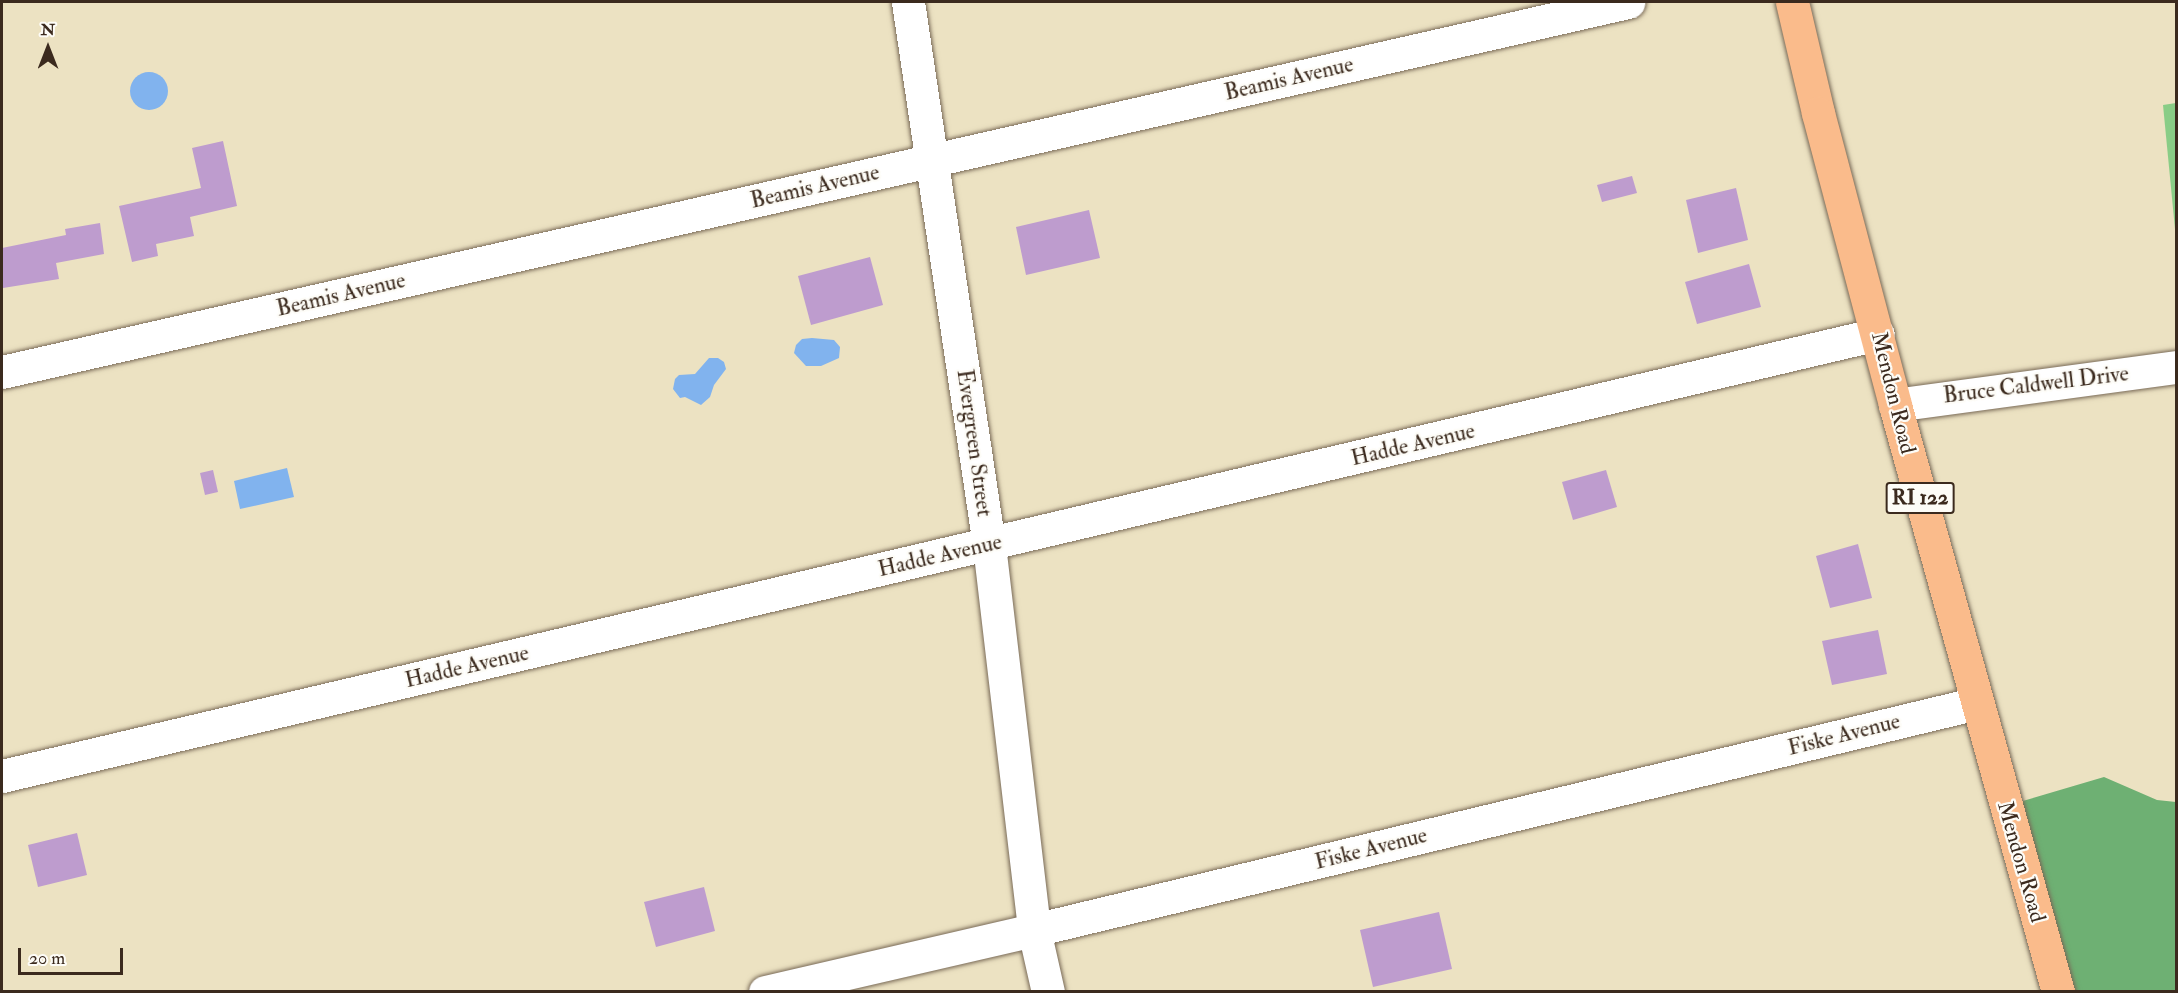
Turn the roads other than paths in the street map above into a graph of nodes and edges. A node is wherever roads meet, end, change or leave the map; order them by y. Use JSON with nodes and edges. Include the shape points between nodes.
{"nodes":[{"id":1,"x":908,"y":2,"type":"edge"},
{"id":2,"x":1628,"y":2,"type":"edge"},
{"id":3,"x":1792,"y":2,"type":"edge"},
{"id":4,"x":932,"y":160,"type":"junction"},
{"id":5,"x":1878,"y":334,"type":"junction"},
{"id":6,"x":2176,"y":367,"type":"edge"},
{"id":7,"x":2,"y":372,"type":"edge"},
{"id":8,"x":1895,"y":405,"type":"junction"},
{"id":9,"x":989,"y":545,"type":"junction"},
{"id":10,"x":1977,"y":703,"type":"junction"},
{"id":11,"x":2,"y":776,"type":"edge"},
{"id":12,"x":1034,"y":930,"type":"junction"},
{"id":13,"x":765,"y":992,"type":"edge"},
{"id":14,"x":1048,"y":992,"type":"edge"},
{"id":15,"x":2058,"y":992,"type":"edge"}],
"edges":[{"from":1,"to":4,"type":"street","name":"Evergreen Street"},
{"from":2,"to":4,"type":"street","name":"Beamis Avenue"},
{"from":3,"to":5,"type":"main road","name":"Mendon Road","number":"RI 122"},
{"from":4,"to":7,"type":"street","name":"Beamis Avenue"},
{"from":4,"to":9,"type":"street","name":"Evergreen Street"},
{"from":5,"to":8,"type":"main road","name":"Mendon Road","number":"RI 122"},
{"from":5,"to":9,"type":"street","name":"Hadde Avenue"},
{"from":6,"to":8,"type":"street","name":"Bruce Caldwell Drive"},
{"from":8,"to":10,"type":"main road","name":"Mendon Road","number":"RI 122"},
{"from":9,"to":11,"type":"street","name":"Hadde Avenue"},
{"from":9,"to":12,"type":"street","name":"Evergreen Street"},
{"from":10,"to":12,"type":"street","name":"Fiske Avenue"},
{"from":10,"to":15,"type":"main road","name":"Mendon Road","number":"RI 122"},
{"from":12,"to":13,"type":"street","name":"Fiske Avenue"},
{"from":12,"to":14,"type":"street","name":"Evergreen Street"}]}
